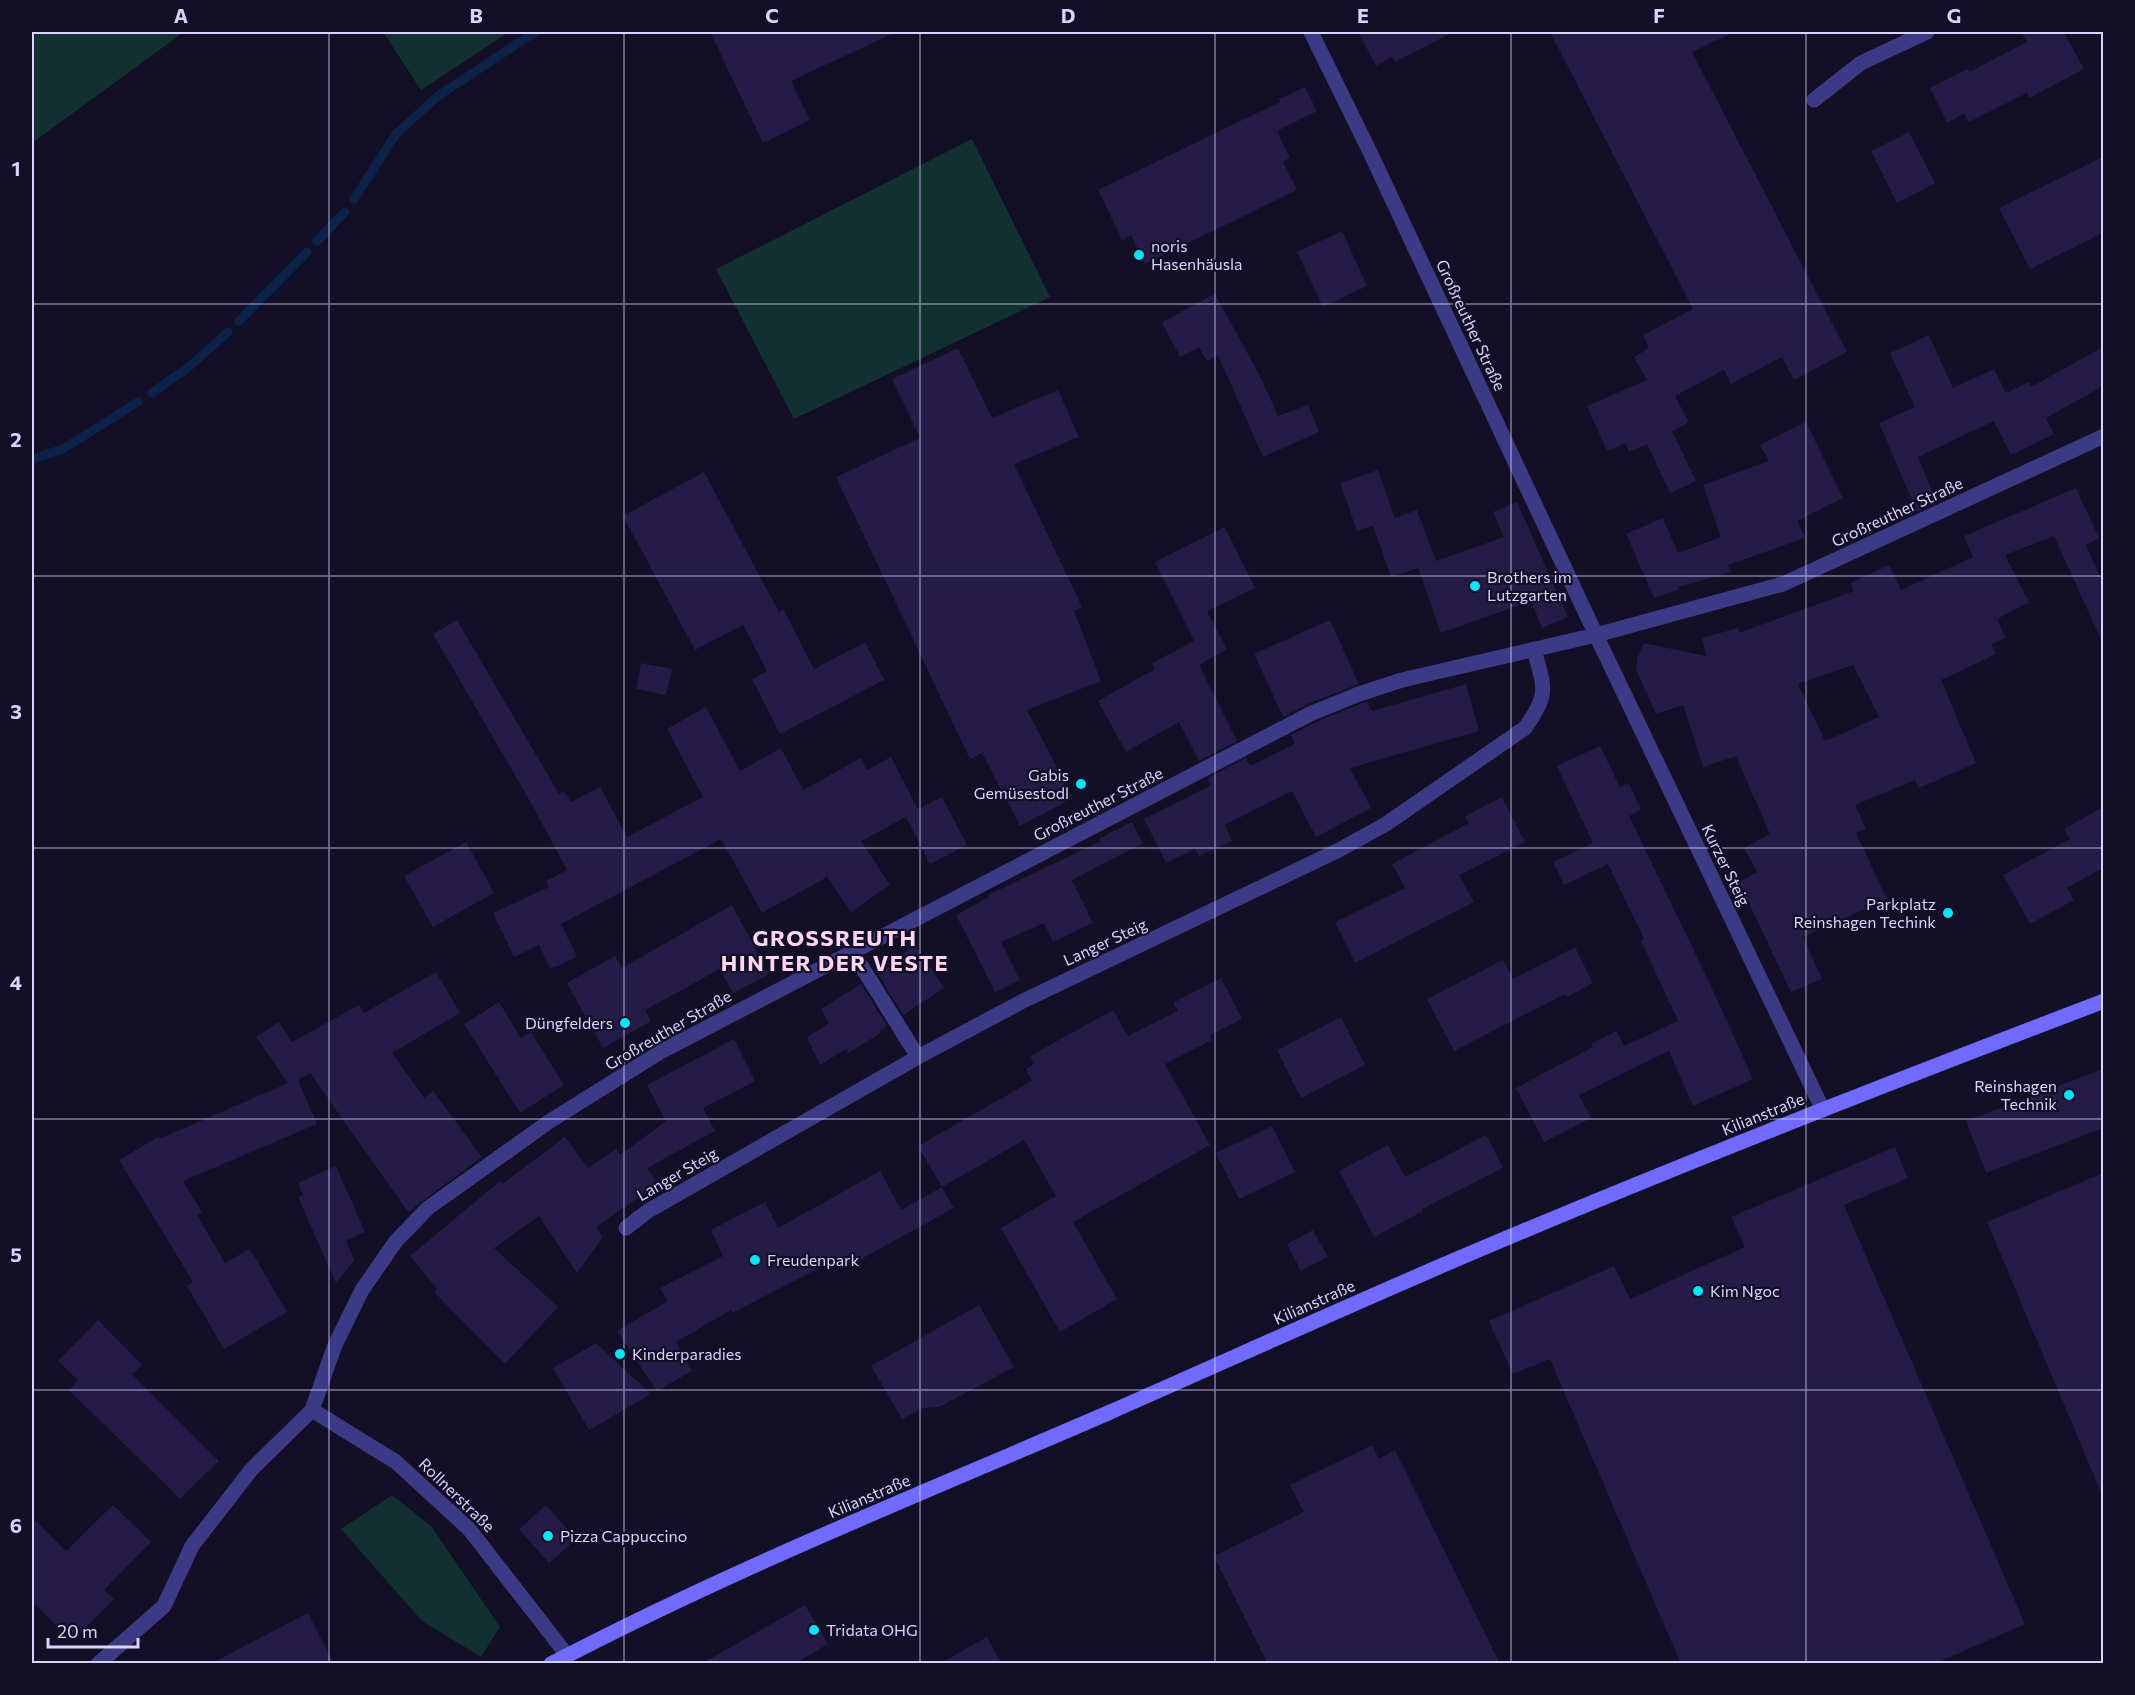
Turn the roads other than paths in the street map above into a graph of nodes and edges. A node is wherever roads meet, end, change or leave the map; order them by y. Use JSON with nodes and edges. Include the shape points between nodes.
{"nodes":[{"id":1,"x":1311,"y":32,"type":"edge"},
{"id":2,"x":1927,"y":32,"type":"edge"},
{"id":3,"x":1814,"y":100,"type":"dead end"},
{"id":4,"x":2103,"y":435,"type":"edge"},
{"id":5,"x":1596,"y":635,"type":"junction"},
{"id":6,"x":1534,"y":649,"type":"junction"},
{"id":7,"x":852,"y":951,"type":"junction"},
{"id":8,"x":2103,"y":1000,"type":"edge"},
{"id":9,"x":918,"y":1057,"type":"junction"},
{"id":10,"x":1823,"y":1110,"type":"junction"},
{"id":11,"x":626,"y":1228,"type":"dead end"},
{"id":12,"x":312,"y":1410,"type":"junction"},
{"id":13,"x":569,"y":1659,"type":"edge"},
{"id":14,"x":99,"y":1664,"type":"edge"},
{"id":15,"x":551,"y":1664,"type":"edge"}],
"edges":[{"from":1,"to":5,"type":"street","name":"Großreuther Straße"},
{"from":2,"to":3,"type":"street","via":[[1861,63]]},
{"from":4,"to":5,"type":"street","name":"Großreuther Straße","via":[[1783,584]]},
{"from":5,"to":6,"type":"street","name":"Großreuther Straße"},
{"from":5,"to":10,"type":"street","name":"Kurzer Steig"},
{"from":6,"to":7,"type":"street","name":"Großreuther Straße","via":[[1402,680],[1312,713]]},
{"from":6,"to":9,"type":"street","name":"Langer Steig","via":[[1544,693],[1525,728],[1386,824],[1023,1001]]},
{"from":7,"to":9,"type":"street"},
{"from":7,"to":12,"type":"street","name":"Großreuther Straße","via":[[662,1051],[550,1121],[428,1208],[396,1241],[362,1290],[335,1345]]},
{"from":8,"to":10,"type":"main road","name":"Kilianstraße"},
{"from":9,"to":11,"type":"street","name":"Langer Steig","via":[[648,1211]]},
{"from":10,"to":13,"type":"main road","name":"Kilianstraße","via":[[1434,1269],[785,1551],[689,1595]]},
{"from":12,"to":13,"type":"street","name":"Rollnerstraße","via":[[396,1462],[470,1529]]},
{"from":12,"to":14,"type":"street","name":"Großreuther Straße","via":[[251,1470],[192,1546],[164,1606]]},
{"from":13,"to":15,"type":"main road","name":"Kilianstraße"}]}
